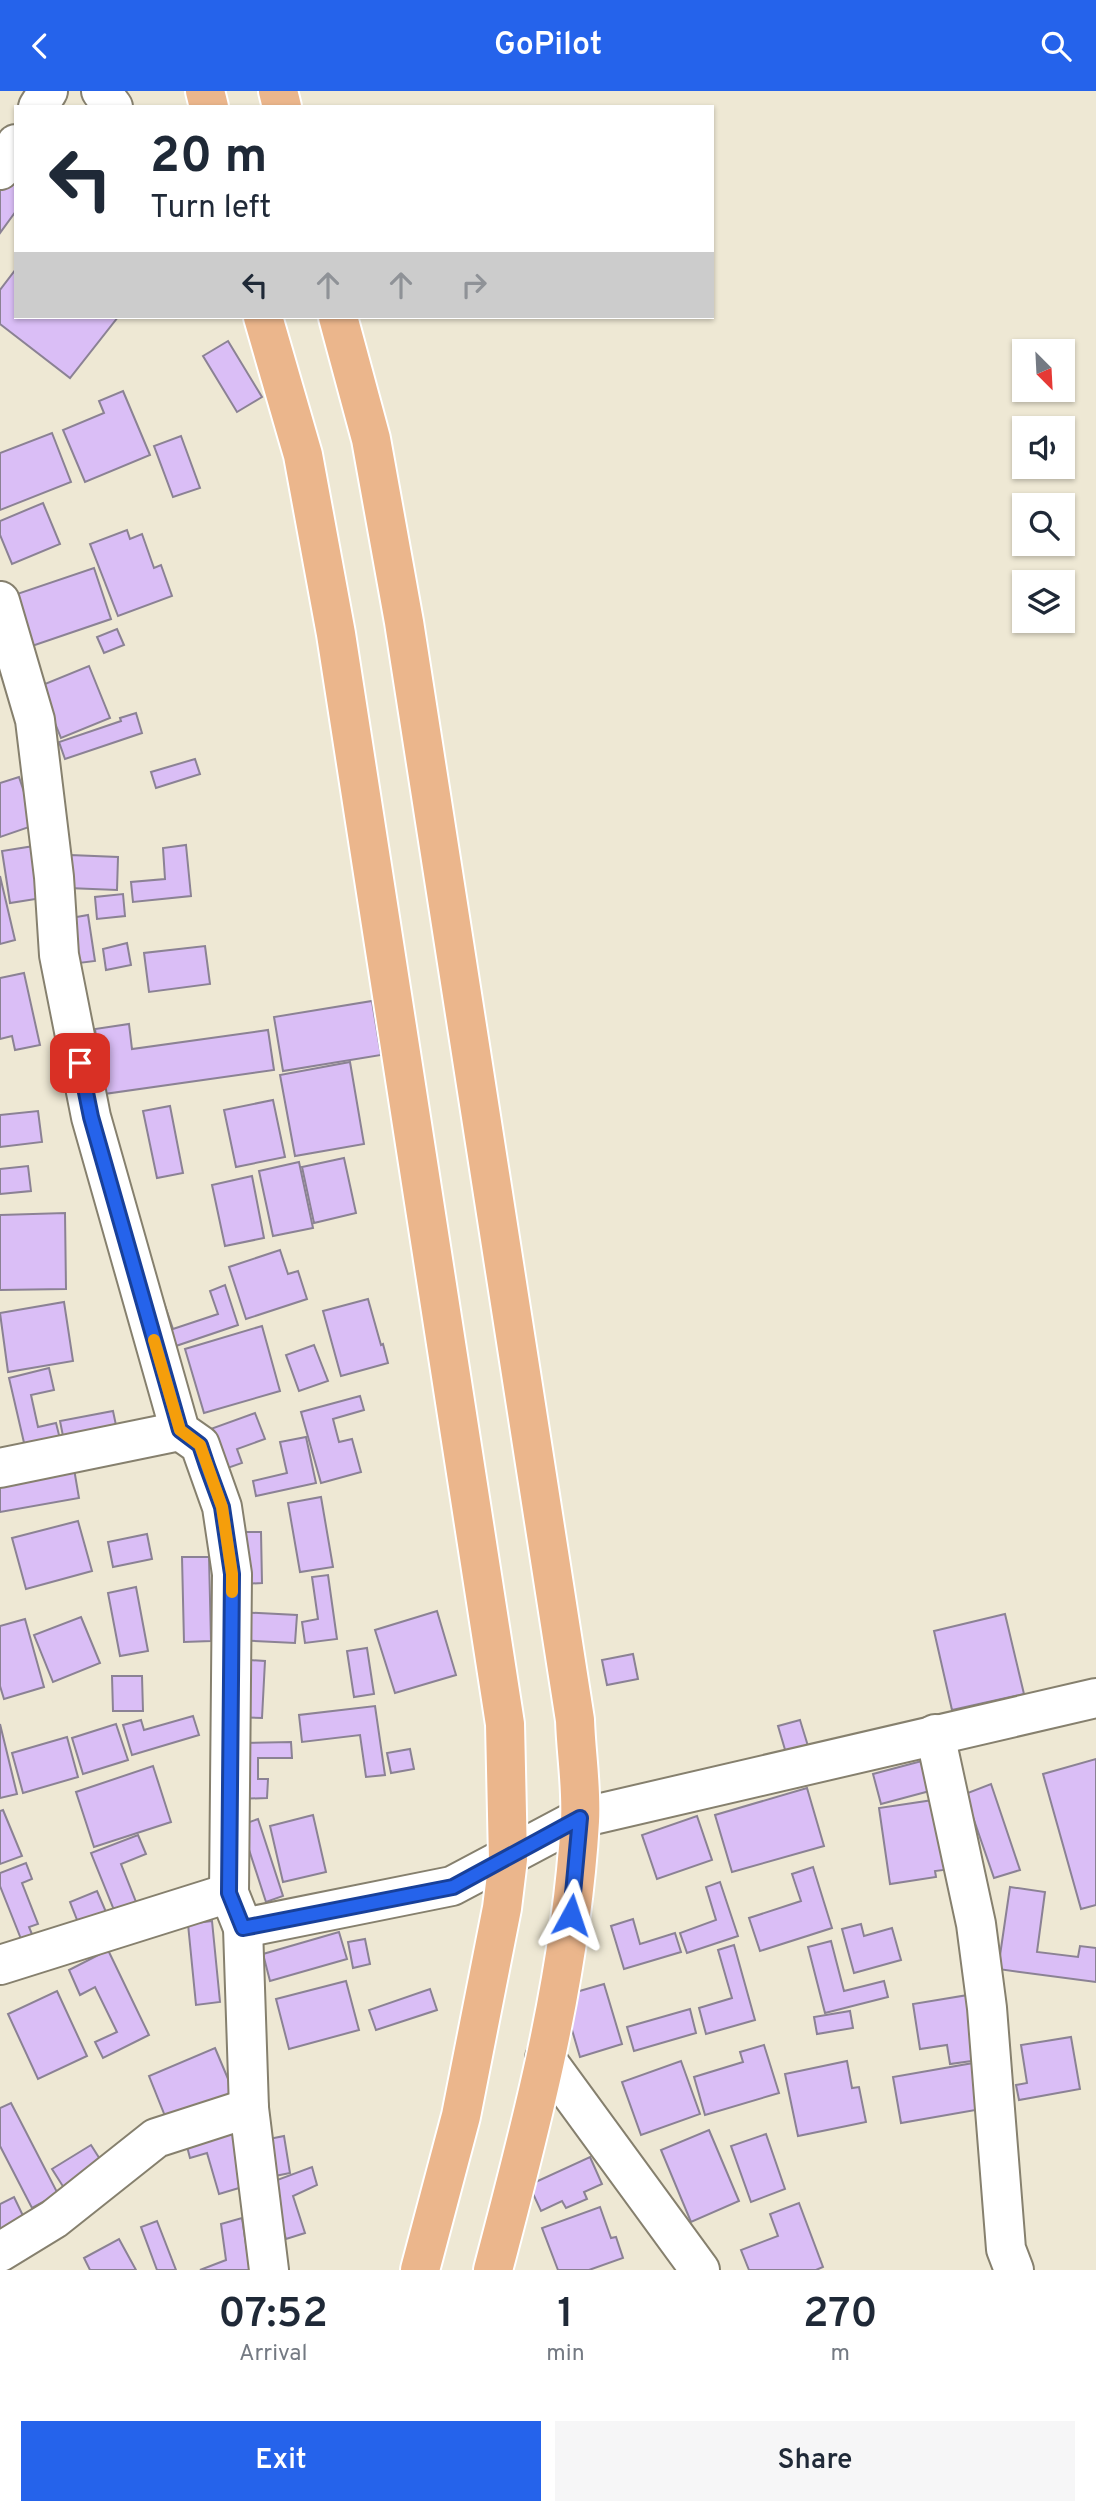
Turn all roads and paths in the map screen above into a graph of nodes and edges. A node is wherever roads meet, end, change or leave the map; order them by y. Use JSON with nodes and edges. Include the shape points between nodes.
{"nodes":[{"id":1,"x":14,"y":147,"type":"edge"},
{"id":2,"x":0,"y":170,"type":"edge"},
{"id":3,"x":264,"y":319,"type":"edge"},
{"id":4,"x":339,"y":319,"type":"edge"},
{"id":5,"x":0,"y":601,"type":"edge"},
{"id":6,"x":180,"y":1430,"type":"junction"},
{"id":7,"x":0,"y":1468,"type":"edge"},
{"id":8,"x":1096,"y":1698,"type":"edge"},
{"id":9,"x":935,"y":1734,"type":"junction"},
{"id":10,"x":580,"y":1818,"type":"junction"},
{"id":11,"x":508,"y":1859,"type":"junction"},
{"id":12,"x":236,"y":1911,"type":"junction"},
{"id":13,"x":0,"y":1965,"type":"edge"},
{"id":14,"x":545,"y":2058,"type":"junction"},
{"id":15,"x":249,"y":2108,"type":"junction"},
{"id":16,"x":0,"y":2252,"type":"edge"},
{"id":17,"x":269,"y":2270,"type":"edge"},
{"id":18,"x":421,"y":2270,"type":"edge"},
{"id":19,"x":493,"y":2270,"type":"edge"},
{"id":20,"x":700,"y":2270,"type":"edge"},
{"id":21,"x":1014,"y":2270,"type":"edge"}],
"edges":[{"from":1,"to":2,"type":"street"},
{"from":3,"to":11,"type":"main road","via":[[303,455],[338,648],[505,1724]]},
{"from":4,"to":10,"type":"main road","via":[[371,439],[404,622],[575,1720]]},
{"from":5,"to":6,"type":"street","via":[[35,720],[59,955],[91,1117]]},
{"from":6,"to":7,"type":"street"},
{"from":6,"to":12,"type":"street","via":[[200,1445],[222,1507],[232,1574]]},
{"from":8,"to":9,"type":"street"},
{"from":9,"to":10,"type":"street"},
{"from":9,"to":21,"type":"street","via":[[975,1924],[987,2008],[1006,2249]]},
{"from":10,"to":11,"type":"street"},
{"from":10,"to":14,"type":"main road","via":[[571,1915]]},
{"from":11,"to":12,"type":"street","via":[[453,1887]]},
{"from":11,"to":18,"type":"main road","via":[[461,2116]]},
{"from":12,"to":13,"type":"street"},
{"from":12,"to":15,"type":"street"},
{"from":14,"to":19,"type":"main road"},
{"from":14,"to":20,"type":"street"},
{"from":15,"to":16,"type":"street","via":[[156,2138],[54,2219]]},
{"from":15,"to":17,"type":"street"}]}
